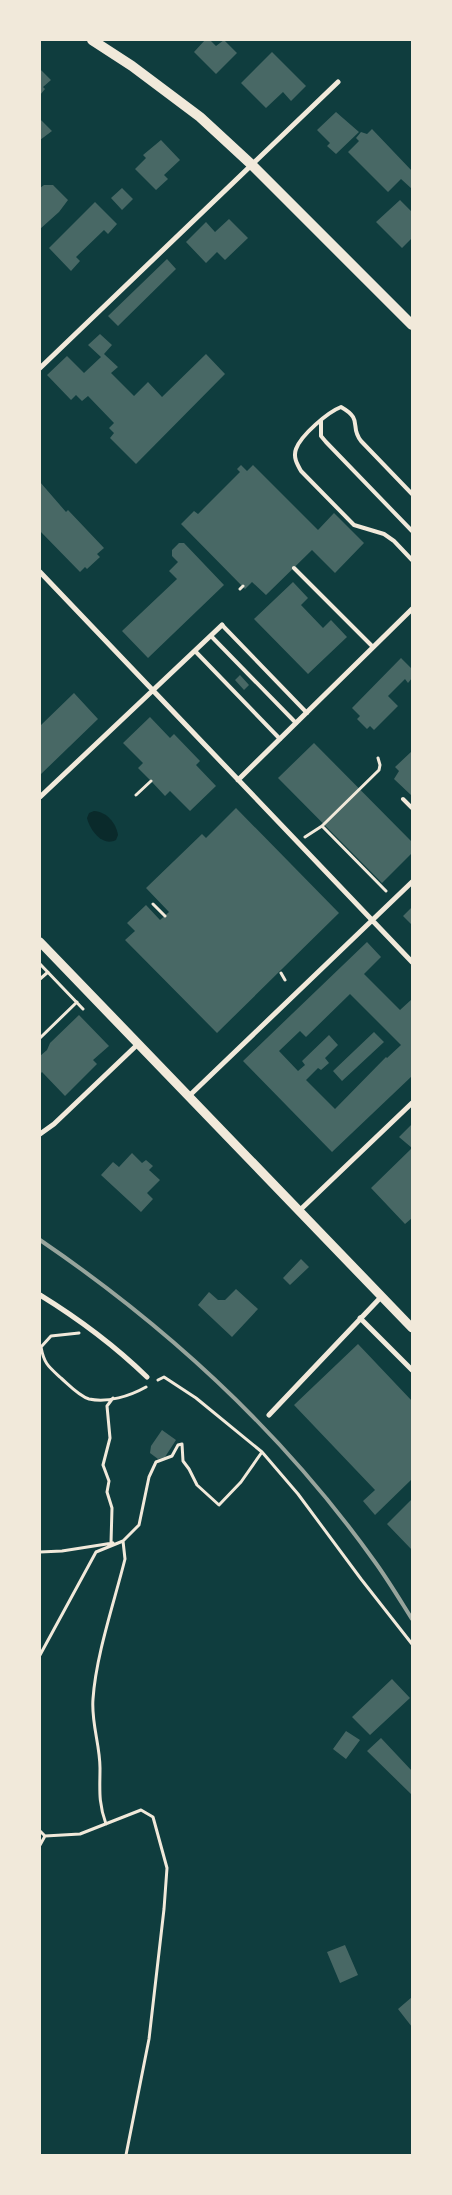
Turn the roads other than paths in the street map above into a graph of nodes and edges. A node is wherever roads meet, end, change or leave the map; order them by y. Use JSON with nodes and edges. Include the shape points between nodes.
{"nodes":[{"id":1,"x":92,"y":40,"type":"edge"},
{"id":2,"x":338,"y":82,"type":"dead end"},
{"id":3,"x":252,"y":165,"type":"junction"},
{"id":4,"x":412,"y":325,"type":"edge"},
{"id":5,"x":40,"y":368,"type":"edge"},
{"id":6,"x":322,"y":420,"type":"junction"},
{"id":7,"x":412,"y":494,"type":"edge"},
{"id":8,"x":412,"y":531,"type":"edge"},
{"id":9,"x":412,"y":560,"type":"edge"},
{"id":10,"x":294,"y":568,"type":"dead end"},
{"id":11,"x":40,"y":572,"type":"edge"},
{"id":12,"x":412,"y":609,"type":"edge"},
{"id":13,"x":222,"y":625,"type":"joint"},
{"id":14,"x":211,"y":636,"type":"junction"},
{"id":15,"x":373,"y":647,"type":"junction"},
{"id":16,"x":196,"y":651,"type":"junction"},
{"id":17,"x":152,"y":690,"type":"junction"},
{"id":18,"x":307,"y":713,"type":"junction"},
{"id":19,"x":296,"y":723,"type":"junction"},
{"id":20,"x":280,"y":739,"type":"junction"},
{"id":21,"x":238,"y":780,"type":"junction"},
{"id":22,"x":40,"y":797,"type":"edge"},
{"id":23,"x":403,"y":799,"type":"dead end"},
{"id":24,"x":412,"y":808,"type":"edge"},
{"id":25,"x":412,"y":882,"type":"edge"},
{"id":26,"x":372,"y":920,"type":"junction"},
{"id":27,"x":40,"y":942,"type":"edge"},
{"id":28,"x":412,"y":962,"type":"edge"},
{"id":29,"x":138,"y":1044,"type":"junction"},
{"id":30,"x":189,"y":1096,"type":"junction"},
{"id":31,"x":412,"y":1103,"type":"edge"},
{"id":32,"x":40,"y":1134,"type":"edge"},
{"id":33,"x":299,"y":1211,"type":"junction"},
{"id":34,"x":40,"y":1295,"type":"edge"},
{"id":35,"x":382,"y":1296,"type":"junction"},
{"id":36,"x":360,"y":1318,"type":"junction"},
{"id":37,"x":412,"y":1328,"type":"edge"},
{"id":38,"x":412,"y":1370,"type":"edge"},
{"id":39,"x":147,"y":1378,"type":"dead end"},
{"id":40,"x":269,"y":1415,"type":"dead end"}],
"edges":[{"from":1,"to":3,"type":"main road","via":[[193,112]]},
{"from":2,"to":3,"type":"street"},
{"from":3,"to":4,"type":"main road"},
{"from":3,"to":5,"type":"street"},
{"from":6,"to":7,"type":"lane","via":[[341,407],[352,413],[358,437]]},
{"from":6,"to":8,"type":"lane","via":[[321,436]]},
{"from":6,"to":9,"type":"lane","via":[[295,450],[295,461],[301,471],[354,525],[384,534]]},
{"from":10,"to":15,"type":"lane"},
{"from":11,"to":17,"type":"street"},
{"from":12,"to":15,"type":"street"},
{"from":13,"to":14,"type":"street"},
{"from":13,"to":18,"type":"lane"},
{"from":14,"to":16,"type":"street"},
{"from":14,"to":19,"type":"lane"},
{"from":15,"to":18,"type":"street"},
{"from":16,"to":17,"type":"street"},
{"from":16,"to":20,"type":"lane"},
{"from":17,"to":21,"type":"street"},
{"from":17,"to":22,"type":"street"},
{"from":18,"to":19,"type":"street"},
{"from":19,"to":20,"type":"street"},
{"from":20,"to":21,"type":"street"},
{"from":21,"to":26,"type":"street"},
{"from":23,"to":24,"type":"lane"},
{"from":25,"to":26,"type":"street"},
{"from":26,"to":28,"type":"street"},
{"from":26,"to":30,"type":"street"},
{"from":27,"to":29,"type":"street"},
{"from":29,"to":30,"type":"street"},
{"from":29,"to":32,"type":"street"},
{"from":30,"to":33,"type":"street"},
{"from":31,"to":33,"type":"street"},
{"from":33,"to":35,"type":"street"},
{"from":34,"to":39,"type":"street","via":[[93,1329]]},
{"from":35,"to":36,"type":"street"},
{"from":35,"to":37,"type":"street"},
{"from":36,"to":38,"type":"street"},
{"from":36,"to":40,"type":"street"}]}
